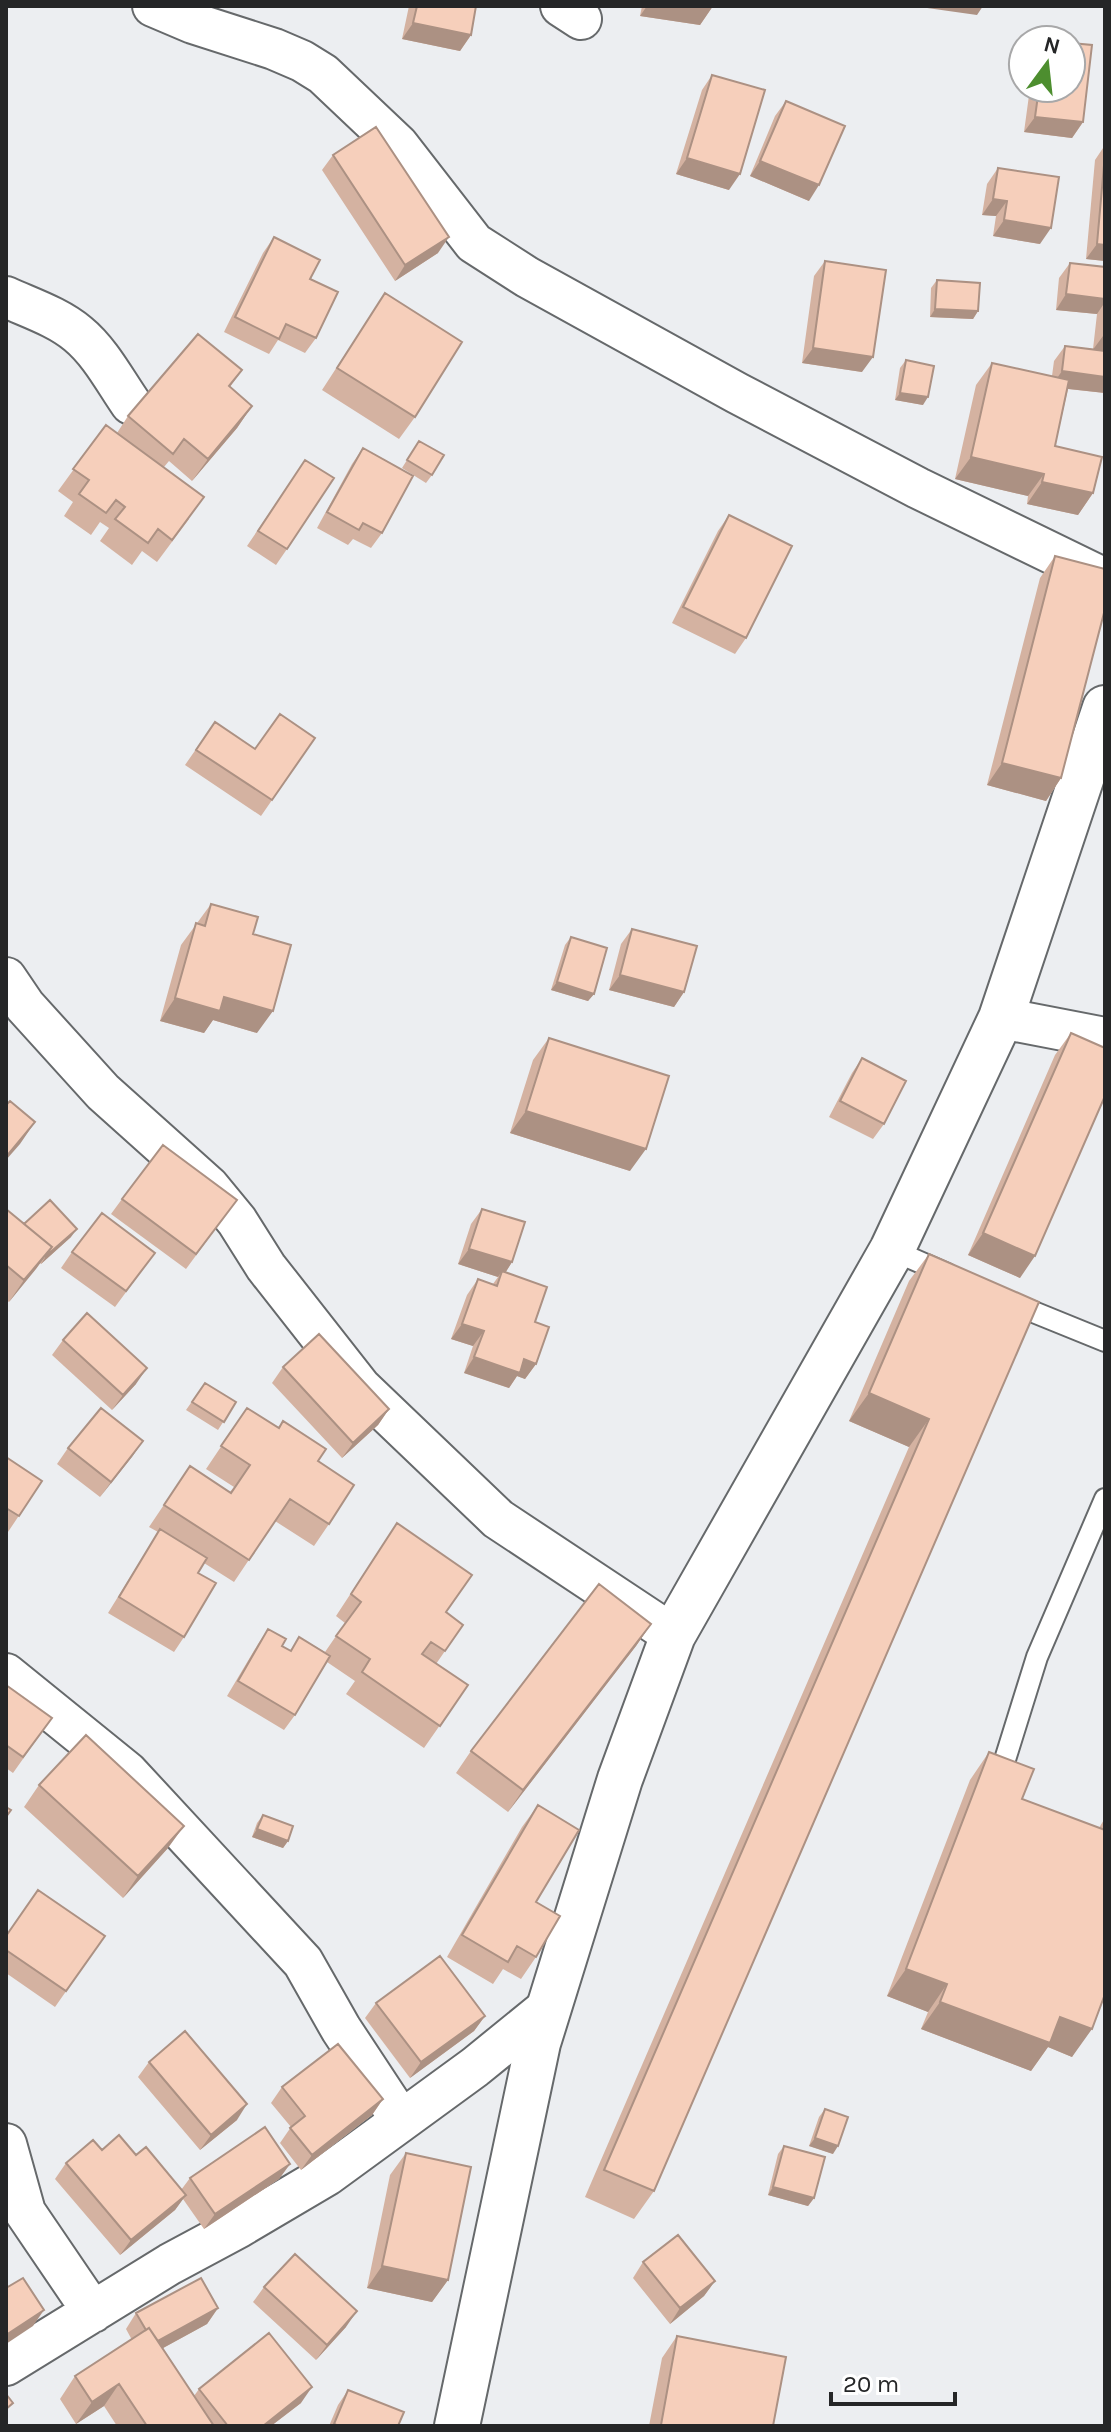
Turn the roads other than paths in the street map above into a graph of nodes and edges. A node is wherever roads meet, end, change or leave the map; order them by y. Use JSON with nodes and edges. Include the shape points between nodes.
{"nodes":[{"id":1,"x":153,"y":6,"type":"edge"},
{"id":2,"x":6,"y":297,"type":"edge"},
{"id":3,"x":131,"y":404,"type":"dead end"},
{"id":4,"x":1105,"y":579,"type":"edge"},
{"id":5,"x":1105,"y":708,"type":"edge"},
{"id":6,"x":6,"y":978,"type":"edge"},
{"id":7,"x":1001,"y":1018,"type":"junction"},
{"id":8,"x":1105,"y":1038,"type":"edge"},
{"id":9,"x":892,"y":1250,"type":"junction"},
{"id":10,"x":961,"y":1281,"type":"edge"},
{"id":11,"x":988,"y":1293,"type":"edge"},
{"id":12,"x":1105,"y":1341,"type":"edge"},
{"id":13,"x":1105,"y":1499,"type":"edge"},
{"id":14,"x":673,"y":1635,"type":"junction"},
{"id":15,"x":6,"y":1674,"type":"edge"},
{"id":16,"x":1003,"y":1766,"type":"edge"},
{"id":17,"x":550,"y":2006,"type":"junction"},
{"id":18,"x":401,"y":2120,"type":"junction"},
{"id":19,"x":6,"y":2144,"type":"edge"},
{"id":20,"x":93,"y":2312,"type":"junction"},
{"id":21,"x":6,"y":2365,"type":"edge"},
{"id":22,"x":457,"y":2426,"type":"edge"}],
"edges":[{"from":1,"to":4,"type":"street","via":[[274,49],[323,74],[398,145],[474,243],[517,271],[918,488]]},
{"from":2,"to":3,"type":"street","via":[[78,334]]},
{"from":5,"to":7,"type":"street"},
{"from":6,"to":14,"type":"street","via":[[103,1092],[209,1187],[361,1388],[498,1519]]},
{"from":7,"to":8,"type":"street"},
{"from":7,"to":9,"type":"street"},
{"from":9,"to":10,"type":"lane"},
{"from":9,"to":14,"type":"street"},
{"from":11,"to":12,"type":"lane"},
{"from":13,"to":16,"type":"lane","via":[[1037,1657]]},
{"from":14,"to":17,"type":"street","via":[[620,1779]]},
{"from":15,"to":18,"type":"street","via":[[127,1772],[303,1962]]},
{"from":17,"to":18,"type":"street"},
{"from":17,"to":22,"type":"street"},
{"from":18,"to":20,"type":"street","via":[[327,2175]]},
{"from":19,"to":20,"type":"street","via":[[25,2212]]},
{"from":20,"to":21,"type":"street"}]}
